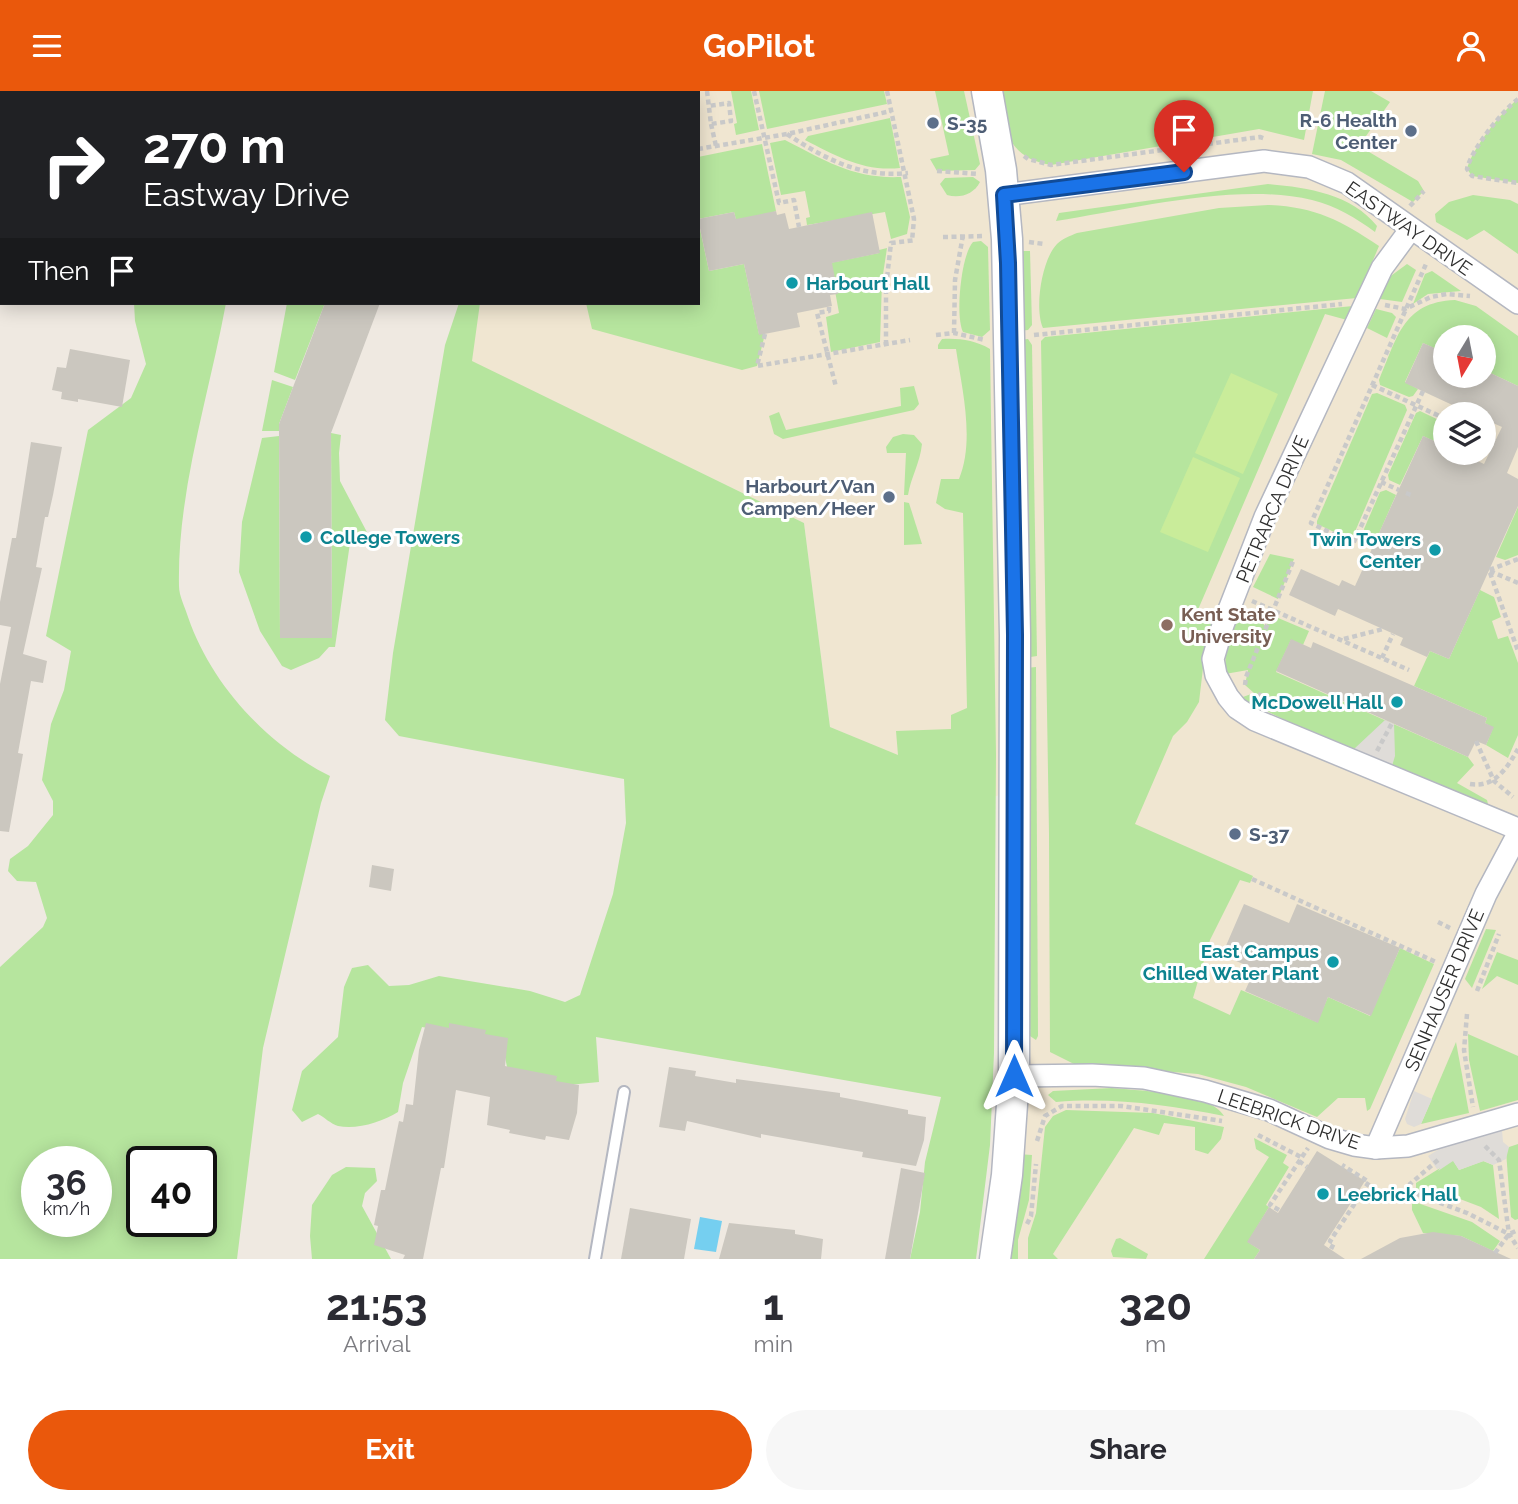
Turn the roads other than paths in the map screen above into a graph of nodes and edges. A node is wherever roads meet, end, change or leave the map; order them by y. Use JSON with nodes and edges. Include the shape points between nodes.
{"nodes":[{"id":1,"x":987,"y":91,"type":"edge"},
{"id":2,"x":1004,"y":195,"type":"junction"},
{"id":3,"x":1410,"y":230,"type":"junction"},
{"id":4,"x":1518,"y":303,"type":"edge"},
{"id":5,"x":1518,"y":831,"type":"edge"},
{"id":6,"x":1014,"y":1076,"type":"junction"},
{"id":7,"x":624,"y":1093,"type":"dead end"},
{"id":8,"x":1518,"y":1114,"type":"edge"},
{"id":9,"x":1376,"y":1148,"type":"junction"},
{"id":10,"x":595,"y":1259,"type":"edge"},
{"id":11,"x":995,"y":1259,"type":"edge"}],
"edges":[{"from":1,"to":2,"type":"street"},
{"from":2,"to":3,"type":"street","name":"EASTWAY DRIVE","via":[[1264,161],[1309,167],[1347,183]]},
{"from":2,"to":6,"type":"street","via":[[1015,635]]},
{"from":3,"to":4,"type":"street","name":"EASTWAY DRIVE"},
{"from":3,"to":5,"type":"street","name":"PETRARCA DRIVE","via":[[1382,268],[1265,517],[1213,659],[1227,697],[1255,720],[1374,758]]},
{"from":5,"to":9,"type":"street","name":"SENHAUSER DRIVE"},
{"from":6,"to":9,"type":"street","name":"LEEBRICK DRIVE","via":[[1144,1078],[1269,1110],[1330,1138]]},
{"from":6,"to":11,"type":"street"},
{"from":7,"to":10,"type":"lane"},
{"from":8,"to":9,"type":"street","name":"LEEBRICK DRIVE","via":[[1408,1146]]}]}
